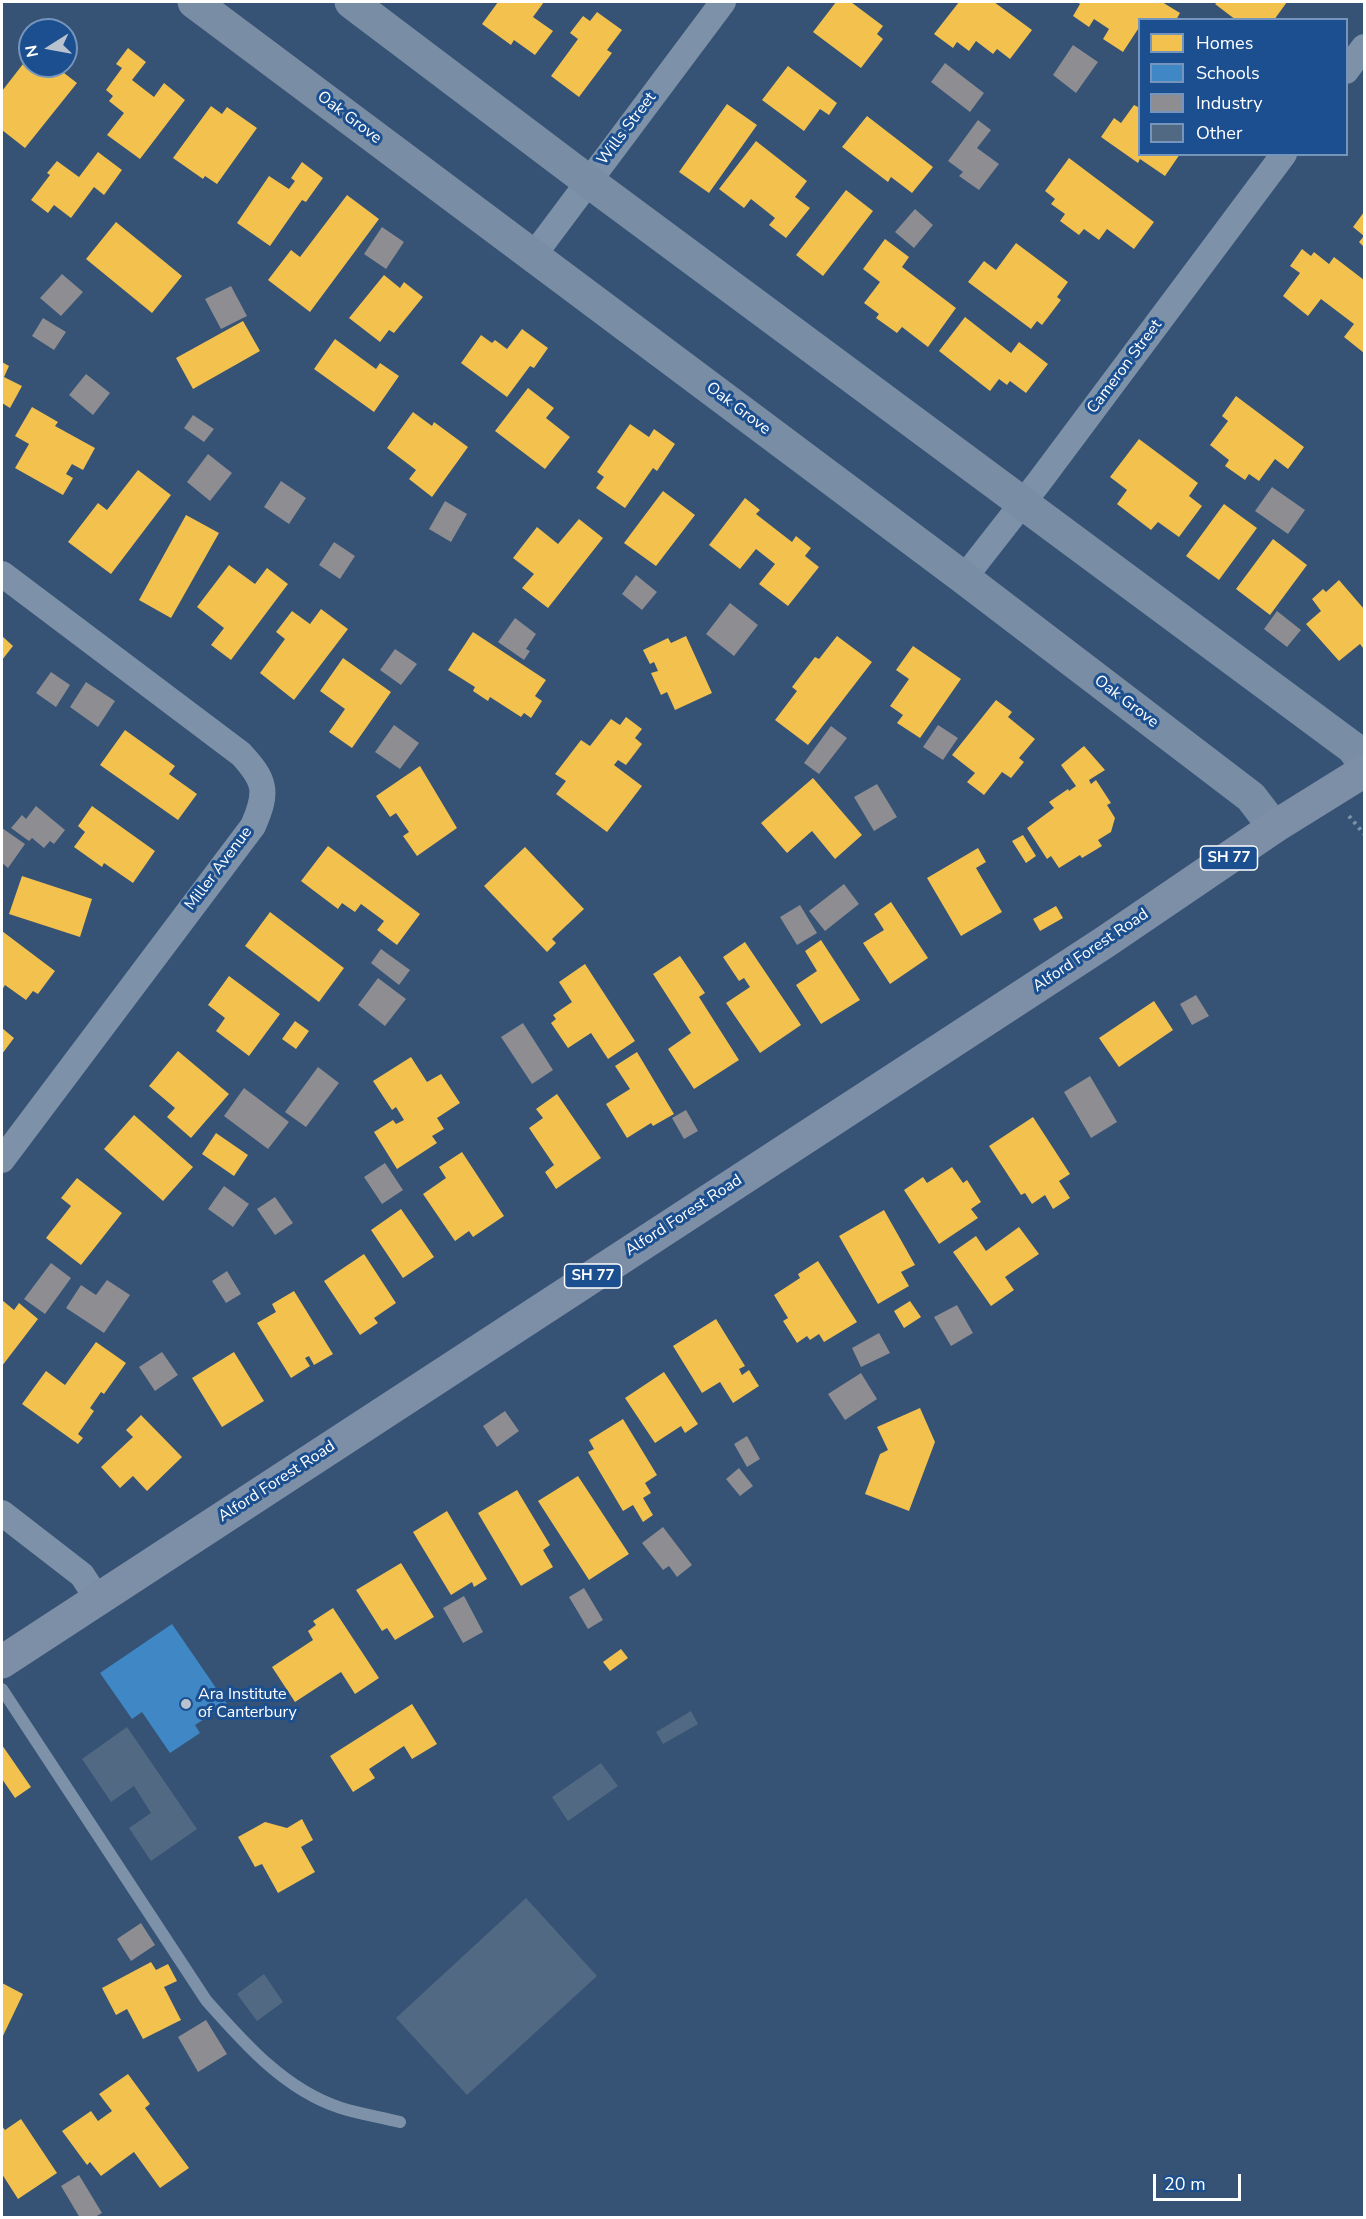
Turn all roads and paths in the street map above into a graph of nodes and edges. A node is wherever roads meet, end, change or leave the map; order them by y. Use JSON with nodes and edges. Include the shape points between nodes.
{"nodes":[{"id":1,"x":194,"y":2,"type":"edge"},
{"id":2,"x":351,"y":2,"type":"edge"},
{"id":3,"x":723,"y":2,"type":"edge"},
{"id":4,"x":1365,"y":47,"type":"edge"},
{"id":5,"x":1348,"y":70,"type":"edge"},
{"id":6,"x":1282,"y":156,"type":"edge"},
{"id":7,"x":588,"y":182,"type":"junction"},
{"id":8,"x":533,"y":256,"type":"junction"},
{"id":9,"x":1022,"y":503,"type":"junction"},
{"id":10,"x":2,"y":574,"type":"edge"},
{"id":11,"x":964,"y":578,"type":"junction"},
{"id":12,"x":1365,"y":764,"type":"edge"},
{"id":13,"x":1365,"y":771,"type":"edge"},
{"id":14,"x":1274,"y":827,"type":"junction"},
{"id":15,"x":2,"y":1160,"type":"edge"},
{"id":16,"x":2,"y":1514,"type":"edge"},
{"id":17,"x":97,"y":1598,"type":"junction"},
{"id":18,"x":2,"y":1662,"type":"edge"},
{"id":19,"x":2,"y":1689,"type":"edge"},
{"id":20,"x":400,"y":2122,"type":"dead end"}],
"edges":[{"from":1,"to":8,"type":"street","name":"Oak Grove"},
{"from":2,"to":7,"type":"street"},
{"from":3,"to":7,"type":"street","name":"Wills Street"},
{"from":4,"to":5,"type":"street"},
{"from":6,"to":9,"type":"street","name":"Cameron Street"},
{"from":7,"to":8,"type":"street","name":"Wills Street"},
{"from":7,"to":9,"type":"street"},
{"from":8,"to":11,"type":"street","name":"Oak Grove"},
{"from":9,"to":11,"type":"street","name":"Cameron Street"},
{"from":9,"to":12,"type":"street","via":[[1353,748]]},
{"from":10,"to":15,"type":"street","name":"Miller Avenue","via":[[241,754],[262,784],[262,804],[252,826]]},
{"from":11,"to":14,"type":"street","name":"Oak Grove","via":[[1251,797]]},
{"from":13,"to":14,"type":"main road","number":"SH 77"},
{"from":14,"to":17,"type":"main road","name":"Alford Forest Road","number":"SH 77","via":[[1105,942]]},
{"from":16,"to":17,"type":"street","via":[[82,1575]]},
{"from":17,"to":18,"type":"main road","name":"Alford Forest Road","number":"SH 77"},
{"from":19,"to":20,"type":"lane","via":[[200,1990],[240,2038],[272,2068],[309,2094],[340,2108]]}]}
